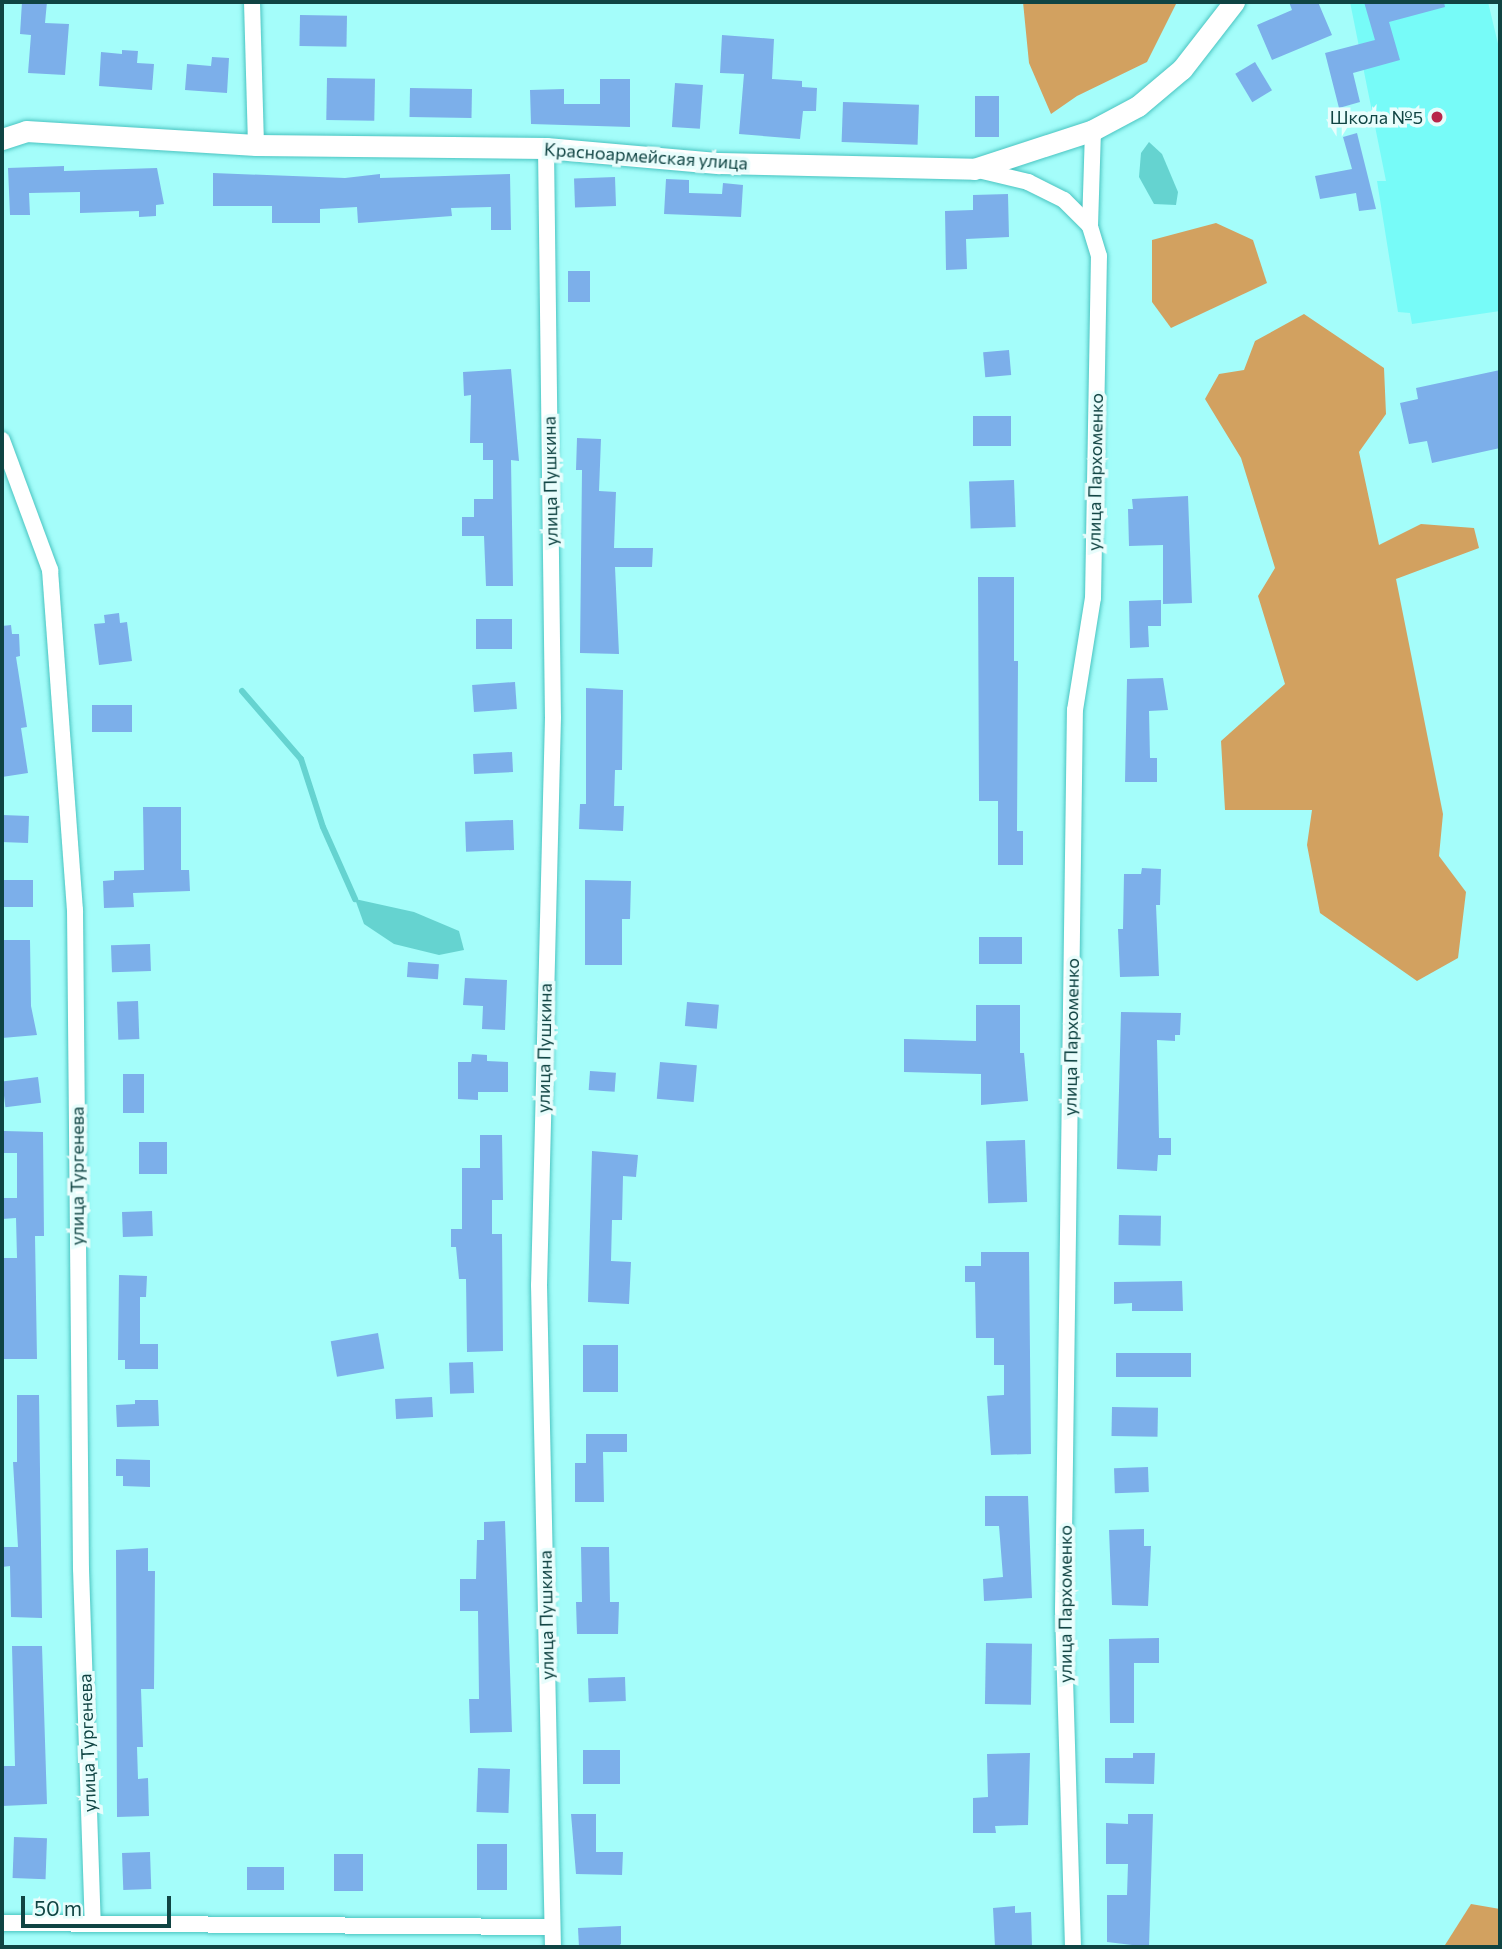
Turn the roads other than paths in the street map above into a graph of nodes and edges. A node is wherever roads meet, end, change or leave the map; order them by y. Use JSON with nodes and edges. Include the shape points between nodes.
{"nodes":[{"id":1,"x":252,"y":2,"type":"edge"},
{"id":2,"x":1234,"y":2,"type":"edge"},
{"id":3,"x":1093,"y":130,"type":"junction"},
{"id":4,"x":2,"y":139,"type":"edge"},
{"id":5,"x":256,"y":145,"type":"junction"},
{"id":6,"x":546,"y":148,"type":"junction"},
{"id":7,"x":974,"y":169,"type":"junction"},
{"id":8,"x":1090,"y":226,"type":"junction"},
{"id":9,"x":2,"y":440,"type":"edge"},
{"id":10,"x":93,"y":1922,"type":"junction"},
{"id":11,"x":2,"y":1923,"type":"edge"},
{"id":12,"x":552,"y":1927,"type":"junction"},
{"id":13,"x":553,"y":1947,"type":"edge"},
{"id":14,"x":1073,"y":1947,"type":"edge"}],
"edges":[{"from":1,"to":5,"type":"street"},
{"from":2,"to":3,"type":"street","name":"Красноармейская улица","via":[[1182,69],[1138,106]]},
{"from":3,"to":7,"type":"street","name":"Красноармейская улица"},
{"from":3,"to":8,"type":"street","name":"улица Пархоменко"},
{"from":4,"to":5,"type":"street","name":"Красноармейская улица","via":[[26,131]]},
{"from":5,"to":6,"type":"street","name":"Красноармейская улица"},
{"from":6,"to":7,"type":"street","name":"Красноармейская улица","via":[[719,163]]},
{"from":6,"to":12,"type":"street","name":"улица Пушкина","via":[[552,717],[539,1284]]},
{"from":7,"to":8,"type":"street","via":[[1028,182],[1064,200]]},
{"from":8,"to":14,"type":"street","name":"улица Пархоменко","via":[[1099,256],[1094,584],[1075,710],[1063,1610]]},
{"from":9,"to":10,"type":"street","name":"улица Тургенева","via":[[50,570],[75,910],[80,1569]]},
{"from":10,"to":11,"type":"street"},
{"from":10,"to":12,"type":"street"},
{"from":12,"to":13,"type":"street","name":"улица Пушкина"}]}
